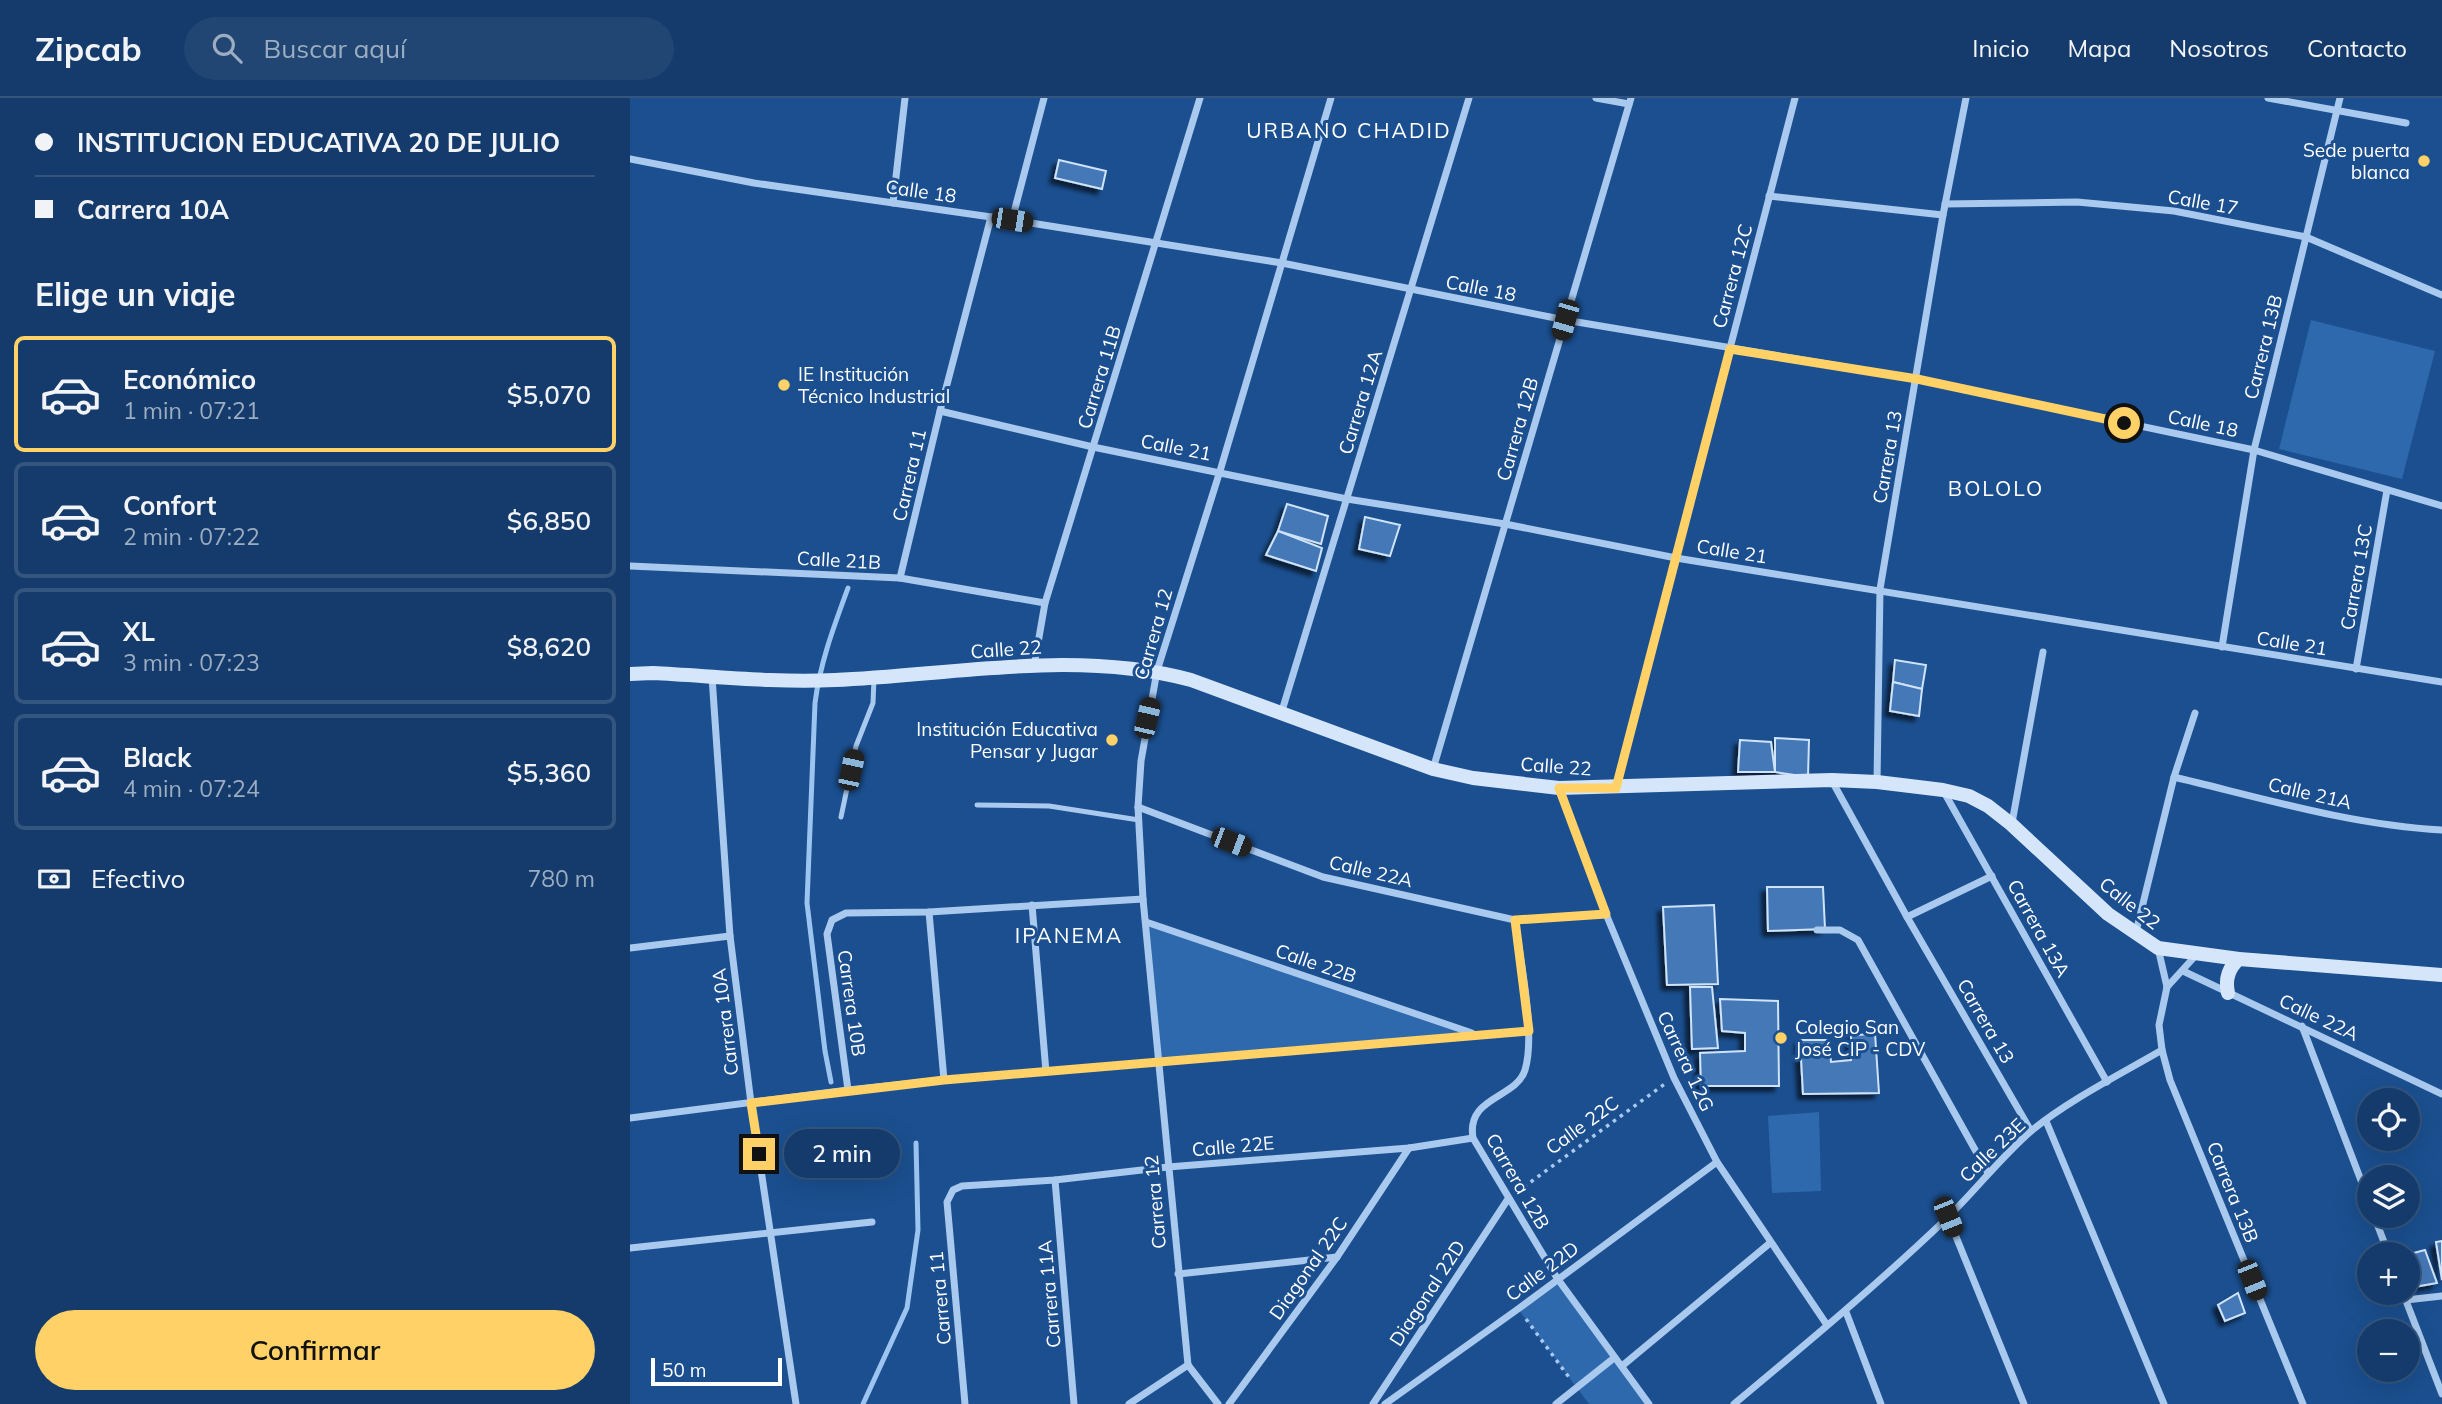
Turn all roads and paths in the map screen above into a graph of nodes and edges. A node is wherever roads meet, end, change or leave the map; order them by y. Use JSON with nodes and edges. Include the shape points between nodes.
{"nodes":[{"id":1,"x":905,"y":98,"type":"edge"},
{"id":2,"x":1044,"y":98,"type":"edge"},
{"id":3,"x":1200,"y":98,"type":"edge"},
{"id":4,"x":1331,"y":98,"type":"edge"},
{"id":5,"x":1469,"y":98,"type":"edge"},
{"id":6,"x":1596,"y":98,"type":"edge"},
{"id":7,"x":1795,"y":98,"type":"edge"},
{"id":8,"x":1966,"y":98,"type":"edge"},
{"id":9,"x":2268,"y":98,"type":"edge"},
{"id":10,"x":2340,"y":98,"type":"edge"},
{"id":11,"x":1630,"y":101,"type":"edge"},
{"id":12,"x":2336,"y":112,"type":"junction"},
{"id":13,"x":2406,"y":123,"type":"dead end"},
{"id":14,"x":630,"y":159,"type":"edge"},
{"id":15,"x":1769,"y":196,"type":"junction"},
{"id":16,"x":893,"y":203,"type":"junction"},
{"id":17,"x":1945,"y":204,"type":"junction"},
{"id":18,"x":1943,"y":215,"type":"junction"},
{"id":19,"x":991,"y":217,"type":"junction"},
{"id":20,"x":1012,"y":220,"type":"junction"},
{"id":21,"x":2306,"y":237,"type":"junction"},
{"id":22,"x":1157,"y":243,"type":"junction"},
{"id":23,"x":1282,"y":263,"type":"junction"},
{"id":24,"x":1411,"y":290,"type":"junction"},
{"id":25,"x":2442,"y":295,"type":"edge"},
{"id":26,"x":1565,"y":320,"type":"junction"},
{"id":27,"x":1730,"y":349,"type":"junction"},
{"id":28,"x":1917,"y":379,"type":"junction"},
{"id":29,"x":940,"y":411,"type":"junction"},
{"id":30,"x":1093,"y":447,"type":"junction"},
{"id":31,"x":2253,"y":450,"type":"junction"},
{"id":32,"x":1220,"y":471,"type":"junction"},
{"id":33,"x":2387,"y":490,"type":"junction"},
{"id":34,"x":1347,"y":499,"type":"junction"},
{"id":35,"x":2442,"y":506,"type":"edge"},
{"id":36,"x":1505,"y":524,"type":"junction"},
{"id":37,"x":1676,"y":558,"type":"junction"},
{"id":38,"x":630,"y":566,"type":"edge"},
{"id":39,"x":900,"y":579,"type":"junction"},
{"id":40,"x":1881,"y":590,"type":"junction"},
{"id":41,"x":1045,"y":603,"type":"junction"},
{"id":42,"x":2222,"y":647,"type":"junction"},
{"id":43,"x":2043,"y":652,"type":"dead end"},
{"id":44,"x":1034,"y":666,"type":"junction"},
{"id":45,"x":2356,"y":669,"type":"junction"},
{"id":46,"x":1157,"y":671,"type":"junction"},
{"id":47,"x":630,"y":674,"type":"edge"},
{"id":48,"x":712,"y":676,"type":"junction"},
{"id":49,"x":874,"y":678,"type":"junction"},
{"id":50,"x":2442,"y":682,"type":"edge"},
{"id":51,"x":2195,"y":713,"type":"dead end"},
{"id":52,"x":1281,"y":715,"type":"junction"},
{"id":53,"x":1433,"y":769,"type":"junction"},
{"id":54,"x":2174,"y":777,"type":"junction"},
{"id":55,"x":1832,"y":780,"type":"junction"},
{"id":56,"x":1877,"y":782,"type":"junction"},
{"id":57,"x":1559,"y":788,"type":"junction"},
{"id":58,"x":1616,"y":788,"type":"junction"},
{"id":59,"x":1943,"y":790,"type":"junction"},
{"id":60,"x":977,"y":804,"type":"dead end"},
{"id":61,"x":1138,"y":807,"type":"junction"},
{"id":62,"x":841,"y":817,"type":"dead end"},
{"id":63,"x":1139,"y":820,"type":"junction"},
{"id":64,"x":2011,"y":824,"type":"junction"},
{"id":65,"x":2442,"y":830,"type":"edge"},
{"id":66,"x":1992,"y":876,"type":"junction"},
{"id":67,"x":1143,"y":899,"type":"junction"},
{"id":68,"x":1032,"y":905,"type":"junction"},
{"id":69,"x":929,"y":912,"type":"junction"},
{"id":70,"x":1606,"y":914,"type":"junction"},
{"id":71,"x":1907,"y":917,"type":"junction"},
{"id":72,"x":1515,"y":920,"type":"junction"},
{"id":73,"x":1146,"y":922,"type":"junction"},
{"id":74,"x":1816,"y":930,"type":"dead end"},
{"id":75,"x":2136,"y":933,"type":"junction"},
{"id":76,"x":730,"y":936,"type":"junction"},
{"id":77,"x":630,"y":948,"type":"edge"},
{"id":78,"x":2158,"y":948,"type":"junction"},
{"id":79,"x":2197,"y":954,"type":"junction"},
{"id":80,"x":2239,"y":959,"type":"junction"},
{"id":81,"x":2183,"y":971,"type":"junction"},
{"id":82,"x":2442,"y":975,"type":"edge"},
{"id":83,"x":2167,"y":987,"type":"junction"},
{"id":84,"x":2228,"y":993,"type":"junction"},
{"id":85,"x":2302,"y":1026,"type":"junction"},
{"id":86,"x":1529,"y":1031,"type":"junction"},
{"id":87,"x":1476,"y":1034,"type":"junction"},
{"id":88,"x":2162,"y":1050,"type":"junction"},
{"id":89,"x":1158,"y":1062,"type":"junction"},
{"id":90,"x":1046,"y":1072,"type":"junction"},
{"id":91,"x":1674,"y":1077,"type":"junction"},
{"id":92,"x":944,"y":1080,"type":"junction"},
{"id":93,"x":2107,"y":1082,"type":"junction"},
{"id":94,"x":848,"y":1090,"type":"junction"},
{"id":95,"x":2442,"y":1094,"type":"edge"},
{"id":96,"x":751,"y":1103,"type":"junction"},
{"id":97,"x":630,"y":1118,"type":"edge"},
{"id":98,"x":2046,"y":1121,"type":"junction"},
{"id":99,"x":2031,"y":1131,"type":"junction"},
{"id":100,"x":1473,"y":1138,"type":"junction"},
{"id":101,"x":1409,"y":1148,"type":"junction"},
{"id":102,"x":1717,"y":1162,"type":"junction"},
{"id":103,"x":1168,"y":1167,"type":"junction"},
{"id":104,"x":2357,"y":1169,"type":"edge"},
{"id":105,"x":1988,"y":1173,"type":"junction"},
{"id":106,"x":1055,"y":1180,"type":"junction"},
{"id":107,"x":953,"y":1190,"type":"joint"},
{"id":108,"x":1508,"y":1199,"type":"junction"},
{"id":109,"x":1948,"y":1217,"type":"junction"},
{"id":110,"x":872,"y":1222,"type":"dead end"},
{"id":111,"x":771,"y":1232,"type":"junction"},
{"id":112,"x":1770,"y":1243,"type":"junction"},
{"id":113,"x":630,"y":1248,"type":"edge"},
{"id":114,"x":1337,"y":1257,"type":"junction"},
{"id":115,"x":1178,"y":1274,"type":"junction"},
{"id":116,"x":1557,"y":1278,"type":"junction"},
{"id":117,"x":2420,"y":1296,"type":"edge"},
{"id":118,"x":2442,"y":1296,"type":"edge"},
{"id":119,"x":2407,"y":1305,"type":"edge"},
{"id":120,"x":1518,"y":1309,"type":"junction"},
{"id":121,"x":1846,"y":1312,"type":"junction"},
{"id":122,"x":1827,"y":1325,"type":"junction"},
{"id":123,"x":1614,"y":1358,"type":"junction"},
{"id":124,"x":1188,"y":1365,"type":"junction"},
{"id":125,"x":1622,"y":1366,"type":"junction"},
{"id":126,"x":1577,"y":1388,"type":"junction"},
{"id":127,"x":2442,"y":1394,"type":"edge"},
{"id":128,"x":796,"y":1403,"type":"edge"},
{"id":129,"x":787,"y":1404,"type":"edge"},
{"id":130,"x":965,"y":1404,"type":"edge"},
{"id":131,"x":1074,"y":1404,"type":"edge"},
{"id":132,"x":1129,"y":1404,"type":"edge"},
{"id":133,"x":1218,"y":1404,"type":"edge"},
{"id":134,"x":1229,"y":1404,"type":"edge"},
{"id":135,"x":1373,"y":1404,"type":"edge"},
{"id":136,"x":1385,"y":1404,"type":"edge"},
{"id":137,"x":1556,"y":1404,"type":"edge"},
{"id":138,"x":1649,"y":1404,"type":"edge"},
{"id":139,"x":1735,"y":1404,"type":"edge"},
{"id":140,"x":1881,"y":1404,"type":"edge"},
{"id":141,"x":2024,"y":1404,"type":"edge"},
{"id":142,"x":2164,"y":1404,"type":"edge"},
{"id":143,"x":2303,"y":1404,"type":"edge"}],
"edges":[{"from":1,"to":16,"type":"street"},
{"from":2,"to":20,"type":"street"},
{"from":3,"to":22,"type":"street","name":"Carrera 11B"},
{"from":4,"to":23,"type":"street","name":"Carrera 12"},
{"from":5,"to":24,"type":"street","name":"Carrera 12A"},
{"from":6,"to":11,"type":"street"},
{"from":7,"to":15,"type":"street","name":"Carrera 12C"},
{"from":8,"to":17,"type":"street","name":"Carrera 13"},
{"from":9,"to":12,"type":"street"},
{"from":10,"to":12,"type":"street","name":"Carrera 13B"},
{"from":11,"to":26,"type":"street","name":"Carrera 12B"},
{"from":12,"to":13,"type":"street"},
{"from":12,"to":21,"type":"street","name":"Carrera 13B"},
{"from":14,"to":16,"type":"street","name":"Calle 18"},
{"from":15,"to":18,"type":"street"},
{"from":15,"to":27,"type":"street","name":"Carrera 12C"},
{"from":16,"to":19,"type":"street","name":"Calle 18"},
{"from":17,"to":18,"type":"street","name":"Carrera 13"},
{"from":17,"to":21,"type":"street","name":"Calle 17","via":[[2077,202],[2174,211]]},
{"from":18,"to":28,"type":"street","name":"Carrera 13"},
{"from":19,"to":20,"type":"street","name":"Calle 18"},
{"from":19,"to":29,"type":"street","name":"Carrera 11"},
{"from":20,"to":22,"type":"street","name":"Calle 18"},
{"from":21,"to":25,"type":"street","name":"Calle 17"},
{"from":21,"to":31,"type":"street","name":"Carrera 13B"},
{"from":22,"to":23,"type":"street","name":"Calle 18"},
{"from":22,"to":30,"type":"street","name":"Carrera 11B"},
{"from":23,"to":24,"type":"street","name":"Calle 18"},
{"from":23,"to":32,"type":"street","name":"Carrera 12"},
{"from":24,"to":26,"type":"street","name":"Calle 18"},
{"from":24,"to":34,"type":"street","name":"Carrera 12A"},
{"from":26,"to":27,"type":"street","name":"Calle 18"},
{"from":26,"to":36,"type":"street","name":"Carrera 12B"},
{"from":27,"to":28,"type":"street","name":"Calle 18"},
{"from":27,"to":37,"type":"street","name":"Carrera 12C"},
{"from":28,"to":31,"type":"street","name":"Calle 18"},
{"from":28,"to":40,"type":"street","name":"Carrera 13"},
{"from":29,"to":30,"type":"street","name":"Calle 21"},
{"from":29,"to":39,"type":"street","name":"Carrera 11"},
{"from":30,"to":32,"type":"street","name":"Calle 21"},
{"from":30,"to":41,"type":"street","name":"Carrera 11B"},
{"from":31,"to":33,"type":"street","name":"Calle 18"},
{"from":31,"to":42,"type":"street","name":"Carrera 13B"},
{"from":32,"to":34,"type":"street","name":"Calle 21"},
{"from":32,"to":46,"type":"street","name":"Carrera 12"},
{"from":33,"to":35,"type":"street","name":"Calle 18"},
{"from":33,"to":45,"type":"street","name":"Carrera 13C"},
{"from":34,"to":36,"type":"street","name":"Calle 21"},
{"from":34,"to":52,"type":"street","name":"Carrera 12A"},
{"from":36,"to":37,"type":"street","name":"Calle 21"},
{"from":36,"to":53,"type":"street","name":"Carrera 12B"},
{"from":37,"to":40,"type":"street","name":"Calle 21"},
{"from":37,"to":58,"type":"street","name":"Carrera 12C"},
{"from":38,"to":39,"type":"street","name":"Calle 21B"},
{"from":39,"to":41,"type":"street","name":"Calle 21B"},
{"from":40,"to":42,"type":"street","name":"Calle 21"},
{"from":40,"to":56,"type":"street","name":"Carrera 13"},
{"from":41,"to":44,"type":"street","name":"Carrera 11B"},
{"from":42,"to":45,"type":"street","name":"Calle 21"},
{"from":43,"to":64,"type":"street"},
{"from":44,"to":46,"type":"street","name":"Calle 22","via":[[1111,665]]},
{"from":44,"to":49,"type":"street","name":"Calle 22"},
{"from":45,"to":50,"type":"street","name":"Calle 21"},
{"from":46,"to":52,"type":"street","name":"Calle 22"},
{"from":46,"to":61,"type":"street","name":"Carrera 12"},
{"from":47,"to":48,"type":"street","name":"Calle 22"},
{"from":48,"to":49,"type":"street","name":"Calle 22"},
{"from":48,"to":76,"type":"street","name":"Carrera 10A"},
{"from":49,"to":62,"type":"lane","via":[[873,703],[856,746]]},
{"from":51,"to":54,"type":"street"},
{"from":52,"to":53,"type":"street","name":"Calle 22"},
{"from":53,"to":57,"type":"street","name":"Calle 22"},
{"from":54,"to":65,"type":"street","name":"Calle 21A","via":[[2340,817]]},
{"from":54,"to":75,"type":"street"},
{"from":55,"to":56,"type":"street","name":"Calle 22"},
{"from":55,"to":58,"type":"street","name":"Calle 22"},
{"from":55,"to":71,"type":"street","name":"Carrera 13"},
{"from":56,"to":59,"type":"street","name":"Calle 22"},
{"from":57,"to":58,"type":"street","name":"Calle 22"},
{"from":57,"to":70,"type":"street","name":"Carrera 12G"},
{"from":59,"to":64,"type":"street","name":"Calle 22","via":[[1969,796]]},
{"from":59,"to":66,"type":"street","name":"Carrera 13A"},
{"from":60,"to":63,"type":"lane","via":[[1049,806]]},
{"from":61,"to":63,"type":"street","name":"Carrera 12"},
{"from":61,"to":72,"type":"street","name":"Calle 22A","via":[[1323,877]]},
{"from":63,"to":67,"type":"street","name":"Carrera 12"},
{"from":64,"to":75,"type":"street","name":"Calle 22","via":[[2108,914]]},
{"from":66,"to":71,"type":"street"},
{"from":66,"to":93,"type":"street","name":"Carrera 13A"},
{"from":67,"to":68,"type":"street"},
{"from":67,"to":73,"type":"street","name":"Carrera 12"},
{"from":68,"to":69,"type":"street"},
{"from":68,"to":90,"type":"street"},
{"from":69,"to":92,"type":"street"},
{"from":69,"to":94,"type":"street","name":"Carrera 10B","via":[[846,913],[832,920],[827,934]]},
{"from":70,"to":72,"type":"street","name":"Calle 22A"},
{"from":70,"to":91,"type":"street","name":"Carrera 12G"},
{"from":71,"to":99,"type":"street","name":"Carrera 13"},
{"from":72,"to":86,"type":"street","name":"Carrera 12B"},
{"from":73,"to":87,"type":"street","name":"Calle 22B"},
{"from":73,"to":89,"type":"street","name":"Carrera 12"},
{"from":74,"to":105,"type":"street","via":[[1840,930],[1858,940]]},
{"from":75,"to":78,"type":"street","name":"Calle 22"},
{"from":76,"to":77,"type":"street"},
{"from":76,"to":96,"type":"street","name":"Carrera 10A"},
{"from":78,"to":79,"type":"street","name":"Calle 22"},
{"from":78,"to":83,"type":"street","name":"Carrera 13B"},
{"from":79,"to":80,"type":"street","name":"Calle 22"},
{"from":79,"to":81,"type":"street"},
{"from":80,"to":82,"type":"street","name":"Calle 22"},
{"from":80,"to":84,"type":"street","via":[[2228,973]]},
{"from":81,"to":83,"type":"street"},
{"from":81,"to":84,"type":"street","name":"Calle 22A"},
{"from":83,"to":88,"type":"street","name":"Carrera 13B","via":[[2159,1025]]},
{"from":84,"to":85,"type":"street","name":"Calle 22A"},
{"from":85,"to":95,"type":"street","name":"Calle 22A"},
{"from":85,"to":104,"type":"street"},
{"from":86,"to":87,"type":"street"},
{"from":86,"to":100,"type":"street","name":"Carrera 12B","via":[[1525,1072],[1480,1109],[1471,1127]]},
{"from":87,"to":89,"type":"street"},
{"from":88,"to":93,"type":"street","name":"Calle 23E"},
{"from":88,"to":143,"type":"street","name":"Carrera 13B","via":[[2170,1080]]},
{"from":89,"to":90,"type":"street"},
{"from":89,"to":103,"type":"street","name":"Carrera 12"},
{"from":90,"to":92,"type":"street"},
{"from":91,"to":102,"type":"street","name":"Carrera 12G"},
{"from":91,"to":108,"type":"path","name":"Calle 22C"},
{"from":92,"to":94,"type":"street"},
{"from":93,"to":98,"type":"street","name":"Calle 23E"},
{"from":94,"to":96,"type":"street"},
{"from":96,"to":97,"type":"street"},
{"from":96,"to":111,"type":"street","name":"Carrera 10A"},
{"from":98,"to":99,"type":"street","name":"Calle 23E"},
{"from":98,"to":142,"type":"street"},
{"from":99,"to":105,"type":"street","name":"Calle 23E"},
{"from":100,"to":101,"type":"street","name":"Calle 22E"},
{"from":100,"to":108,"type":"street","name":"Carrera 12B"},
{"from":101,"to":103,"type":"street","name":"Calle 22E"},
{"from":101,"to":114,"type":"street","name":"Diagonal 22C"},
{"from":102,"to":112,"type":"street","name":"Carrera 12G"},
{"from":102,"to":116,"type":"street","name":"Calle 22D"},
{"from":103,"to":106,"type":"street","name":"Calle 22E"},
{"from":103,"to":115,"type":"street","name":"Carrera 12"},
{"from":105,"to":109,"type":"street","name":"Calle 23E"},
{"from":106,"to":107,"type":"street","name":"Calle 22E"},
{"from":106,"to":131,"type":"street","name":"Carrera 11A"},
{"from":107,"to":130,"type":"street","name":"Carrera 11","via":[[947,1202]]},
{"from":108,"to":116,"type":"street","name":"Carrera 12B"},
{"from":108,"to":135,"type":"street","name":"Diagonal 22D"},
{"from":109,"to":121,"type":"street","name":"Calle 23E"},
{"from":109,"to":141,"type":"street"},
{"from":110,"to":111,"type":"street"},
{"from":111,"to":113,"type":"street"},
{"from":111,"to":128,"type":"street","name":"Carrera 10A"},
{"from":112,"to":122,"type":"street","name":"Carrera 12G"},
{"from":112,"to":125,"type":"street"},
{"from":114,"to":115,"type":"street"},
{"from":114,"to":134,"type":"street","name":"Diagonal 22C"},
{"from":115,"to":124,"type":"street","name":"Carrera 12"},
{"from":116,"to":120,"type":"street","name":"Calle 22D"},
{"from":116,"to":123,"type":"street","name":"Carrera 12B"},
{"from":117,"to":118,"type":"street"},
{"from":119,"to":127,"type":"street"},
{"from":120,"to":126,"type":"path"},
{"from":120,"to":136,"type":"street","name":"Calle 22D"},
{"from":121,"to":122,"type":"street","name":"Calle 23E"},
{"from":121,"to":140,"type":"street"},
{"from":122,"to":139,"type":"street","name":"Calle 23E"},
{"from":123,"to":125,"type":"street","name":"Carrera 12B"},
{"from":123,"to":126,"type":"street"},
{"from":124,"to":132,"type":"street"},
{"from":124,"to":133,"type":"street"},
{"from":125,"to":138,"type":"street","name":"Carrera 12B"},
{"from":126,"to":137,"type":"street"},
{"from":128,"to":129,"type":"street"}]}
